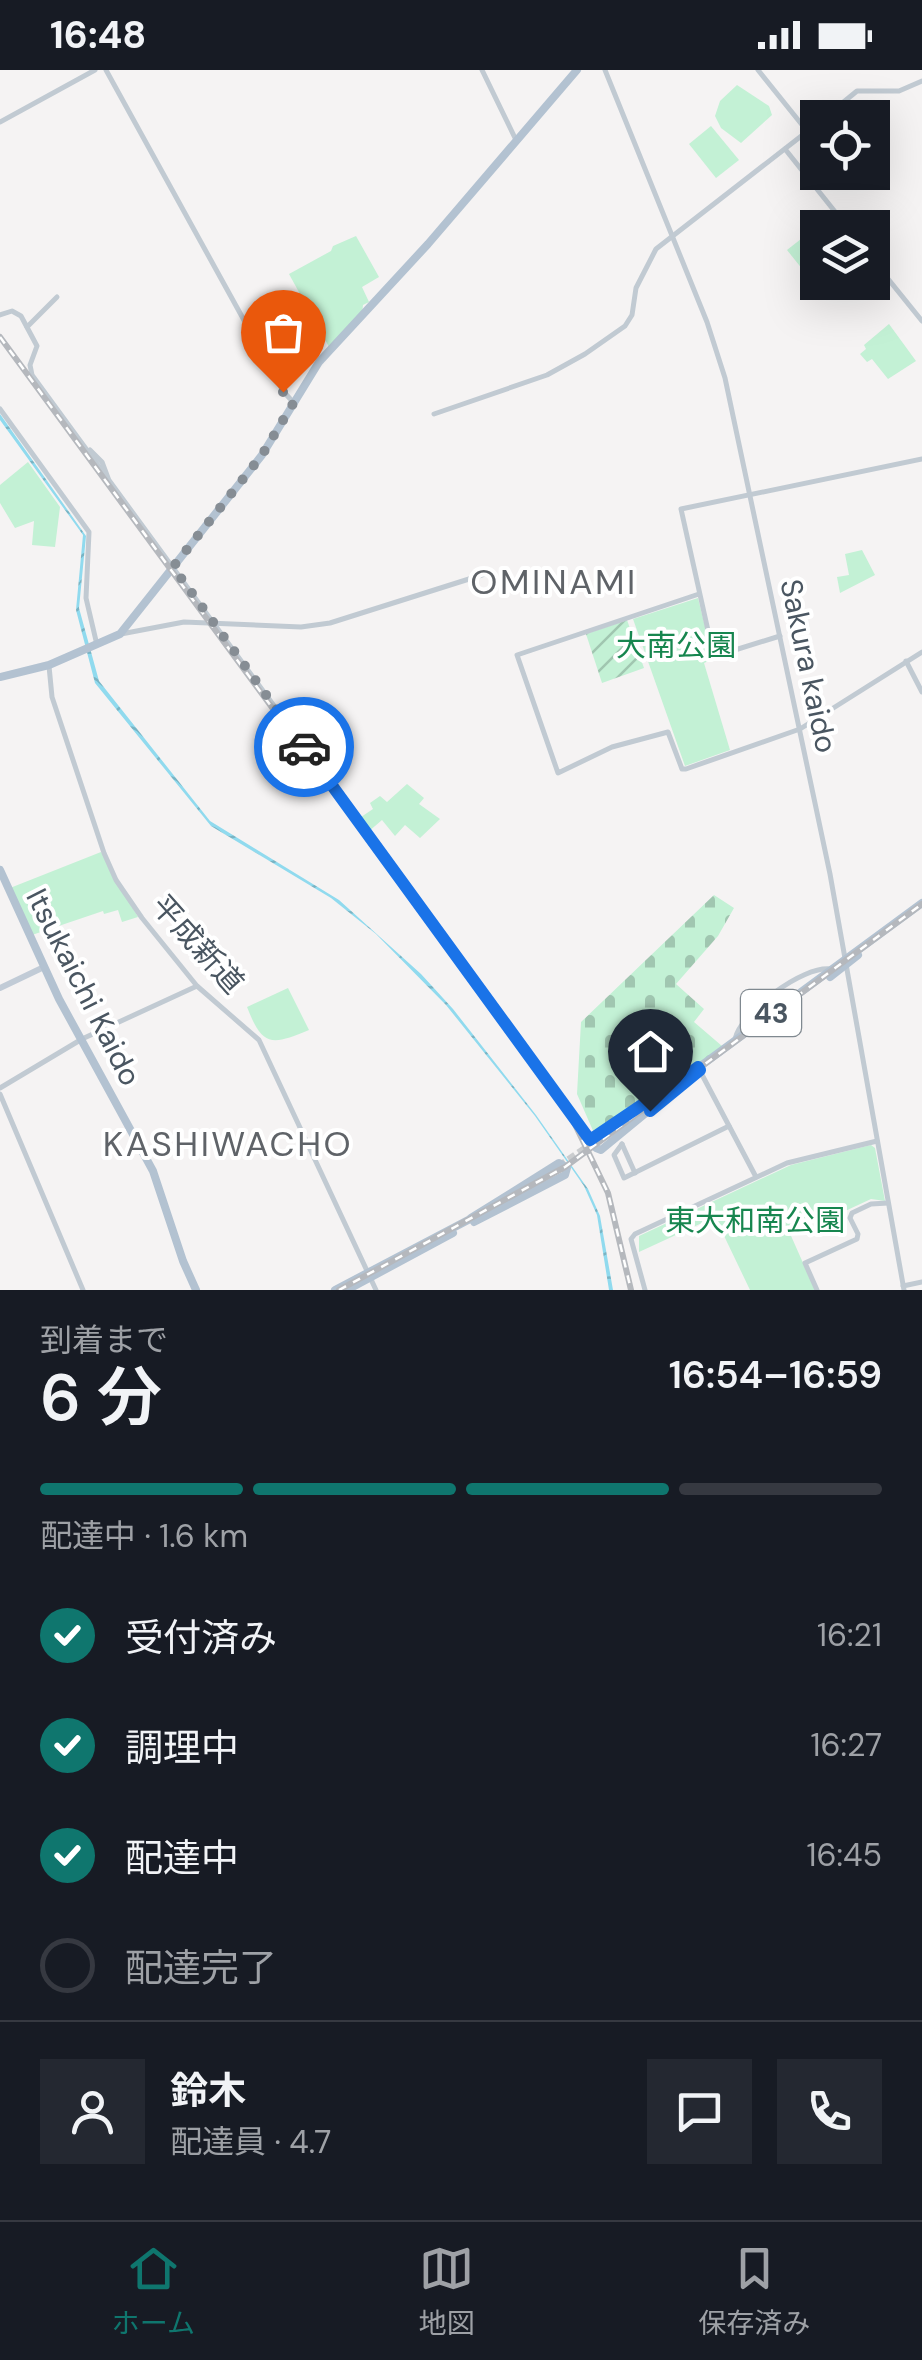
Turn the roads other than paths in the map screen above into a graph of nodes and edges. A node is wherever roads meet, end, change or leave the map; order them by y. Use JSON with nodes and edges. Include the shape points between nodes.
{"nodes":[{"id":1,"x":96,"y":70,"type":"edge"},
{"id":2,"x":106,"y":70,"type":"edge"},
{"id":3,"x":482,"y":70,"type":"edge"},
{"id":4,"x":577,"y":70,"type":"edge"},
{"id":5,"x":605,"y":70,"type":"edge"},
{"id":6,"x":758,"y":70,"type":"edge"},
{"id":7,"x":922,"y":81,"type":"edge"},
{"id":8,"x":847,"y":100,"type":"edge"},
{"id":9,"x":0,"y":122,"type":"edge"},
{"id":10,"x":800,"y":123,"type":"edge"},
{"id":11,"x":800,"y":137,"type":"edge"},
{"id":12,"x":516,"y":140,"type":"junction"},
{"id":13,"x":785,"y":149,"type":"junction"},
{"id":14,"x":834,"y":210,"type":"edge"},
{"id":15,"x":673,"y":236,"type":"junction"},
{"id":16,"x":890,"y":281,"type":"edge"},
{"id":17,"x":56,"y":297,"type":"dead end"},
{"id":18,"x":0,"y":315,"type":"edge"},
{"id":19,"x":922,"y":321,"type":"edge"},
{"id":20,"x":26,"y":327,"type":"junction"},
{"id":21,"x":294,"y":402,"type":"junction"},
{"id":22,"x":0,"y":408,"type":"edge"},
{"id":23,"x":434,"y":414,"type":"dead end"},
{"id":24,"x":922,"y":459,"type":"edge"},
{"id":25,"x":749,"y":494,"type":"junction"},
{"id":26,"x":173,"y":567,"type":"junction"},
{"id":27,"x":488,"y":573,"type":"dead end"},
{"id":28,"x":700,"y":594,"type":"junction"},
{"id":29,"x":212,"y":621,"type":"junction"},
{"id":30,"x":120,"y":634,"type":"junction"},
{"id":31,"x":780,"y":636,"type":"junction"},
{"id":32,"x":91,"y":647,"type":"junction"},
{"id":33,"x":922,"y":652,"type":"edge"},
{"id":34,"x":906,"y":661,"type":"junction"},
{"id":35,"x":49,"y":665,"type":"junction"},
{"id":36,"x":0,"y":678,"type":"edge"},
{"id":37,"x":922,"y":691,"type":"edge"},
{"id":38,"x":800,"y":729,"type":"junction"},
{"id":39,"x":0,"y":870,"type":"edge"},
{"id":40,"x":922,"y":905,"type":"edge"},
{"id":41,"x":845,"y":962,"type":"junction"},
{"id":42,"x":43,"y":965,"type":"junction"},
{"id":43,"x":831,"y":970,"type":"junction"},
{"id":44,"x":0,"y":986,"type":"edge"},
{"id":45,"x":197,"y":986,"type":"junction"},
{"id":46,"x":82,"y":1039,"type":"junction"},
{"id":47,"x":735,"y":1039,"type":"junction"},
{"id":48,"x":699,"y":1069,"type":"junction"},
{"id":49,"x":0,"y":1091,"type":"edge"},
{"id":50,"x":667,"y":1093,"type":"junction"},
{"id":51,"x":729,"y":1126,"type":"junction"},
{"id":52,"x":592,"y":1139,"type":"junction"},
{"id":53,"x":621,"y":1139,"type":"junction"},
{"id":54,"x":877,"y":1141,"type":"junction"},
{"id":55,"x":637,"y":1170,"type":"junction"},
{"id":56,"x":756,"y":1177,"type":"junction"},
{"id":57,"x":530,"y":1189,"type":"tunnel mouth"},
{"id":58,"x":888,"y":1204,"type":"junction"},
{"id":59,"x":472,"y":1220,"type":"junction"},
{"id":60,"x":370,"y":1274,"type":"junction"},
{"id":61,"x":922,"y":1282,"type":"edge"},
{"id":62,"x":903,"y":1288,"type":"edge"},
{"id":63,"x":83,"y":1290,"type":"edge"},
{"id":64,"x":196,"y":1290,"type":"edge"},
{"id":65,"x":335,"y":1290,"type":"edge"},
{"id":66,"x":347,"y":1290,"type":"edge"},
{"id":67,"x":376,"y":1290,"type":"edge"},
{"id":68,"x":644,"y":1290,"type":"edge"},
{"id":69,"x":817,"y":1290,"type":"edge"}],
"edges":[{"from":1,"to":9,"type":"street"},
{"from":2,"to":21,"type":"street"},
{"from":3,"to":12,"type":"street"},
{"from":4,"to":12,"type":"main road"},
{"from":5,"to":15,"type":"street","name":"Sakura kaido"},
{"from":6,"to":10,"type":"street"},
{"from":7,"to":8,"type":"street","via":[[899,91],[858,91]]},
{"from":11,"to":13,"type":"street"},
{"from":12,"to":21,"type":"main road","via":[[318,362]]},
{"from":13,"to":14,"type":"street"},
{"from":13,"to":15,"type":"street"},
{"from":15,"to":23,"type":"street","via":[[652,256],[625,326],[547,375]]},
{"from":15,"to":25,"type":"street","name":"Sakura kaido","via":[[718,353]]},
{"from":16,"to":19,"type":"street"},
{"from":17,"to":20,"type":"street"},
{"from":18,"to":20,"type":"street","via":[[16,312]]},
{"from":20,"to":26,"type":"street","via":[[37,349],[31,373]]},
{"from":21,"to":26,"type":"main road","via":[[262,455]]},
{"from":22,"to":32,"type":"street","via":[[89,532]]},
{"from":24,"to":25,"type":"street"},
{"from":25,"to":28,"type":"street","via":[[681,508]]},
{"from":25,"to":31,"type":"street","name":"Sakura kaido"},
{"from":26,"to":29,"type":"street"},
{"from":26,"to":30,"type":"main road"},
{"from":27,"to":29,"type":"street","via":[[330,623]]},
{"from":28,"to":31,"type":"street","via":[[715,655]]},
{"from":28,"to":38,"type":"street","via":[[517,655],[558,773],[612,746],[668,732],[684,770]]},
{"from":29,"to":30,"type":"street"},
{"from":29,"to":52,"type":"street"},
{"from":30,"to":32,"type":"main road"},
{"from":31,"to":38,"type":"street","name":"Sakura kaido"},
{"from":32,"to":35,"type":"main road"},
{"from":33,"to":34,"type":"street"},
{"from":34,"to":37,"type":"street"},
{"from":34,"to":38,"type":"street"},
{"from":35,"to":36,"type":"main road"},
{"from":35,"to":45,"type":"street","name":"平成新道","via":[[52,697],[110,867]]},
{"from":38,"to":41,"type":"street","name":"Sakura kaido"},
{"from":39,"to":42,"type":"main road","name":"Itsukaichi Kaido"},
{"from":40,"to":41,"type":"main road","number":"43"},
{"from":41,"to":43,"type":"main road","number":"43"},
{"from":41,"to":48,"type":"main road","number":"43"},
{"from":41,"to":54,"type":"street","name":"Sakura kaido"},
{"from":42,"to":44,"type":"main road"},
{"from":42,"to":46,"type":"main road","name":"Itsukaichi Kaido"},
{"from":43,"to":47,"type":"main road","number":"43"},
{"from":43,"to":47,"type":"street","via":[[796,978],[754,1012]]},
{"from":45,"to":46,"type":"street"},
{"from":45,"to":60,"type":"street","name":"平成新道","via":[[259,1040]]},
{"from":46,"to":49,"type":"street"},
{"from":46,"to":64,"type":"main road","name":"Itsukaichi Kaido","via":[[153,1170]]},
{"from":47,"to":48,"type":"main road","number":"43"},
{"from":48,"to":50,"type":"main road","number":"43"},
{"from":48,"to":51,"type":"street"},
{"from":49,"to":63,"type":"street"},
{"from":50,"to":52,"type":"main road"},
{"from":50,"to":53,"type":"main road"},
{"from":51,"to":55,"type":"street"},
{"from":51,"to":56,"type":"street"},
{"from":52,"to":53,"type":"main road","via":[[600,1150]]},
{"from":53,"to":55,"type":"street"},
{"from":53,"to":55,"type":"street","via":[[614,1155],[620,1175]]},
{"from":54,"to":56,"type":"street","via":[[799,1158]]},
{"from":54,"to":58,"type":"street","name":"Sakura kaido"},
{"from":56,"to":68,"type":"street","via":[[633,1235]]},
{"from":57,"to":59,"type":"main road"},
{"from":58,"to":62,"type":"street","name":"Sakura kaido"},
{"from":58,"to":69,"type":"street","via":[[852,1213],[857,1239],[805,1263]]},
{"from":59,"to":59,"type":"main road","via":[[559,1164],[567,1168],[545,1187]]},
{"from":59,"to":60,"type":"main road"},
{"from":60,"to":65,"type":"main road"},
{"from":60,"to":66,"type":"main road"},
{"from":60,"to":67,"type":"street","name":"平成新道"},
{"from":61,"to":62,"type":"street"}]}
